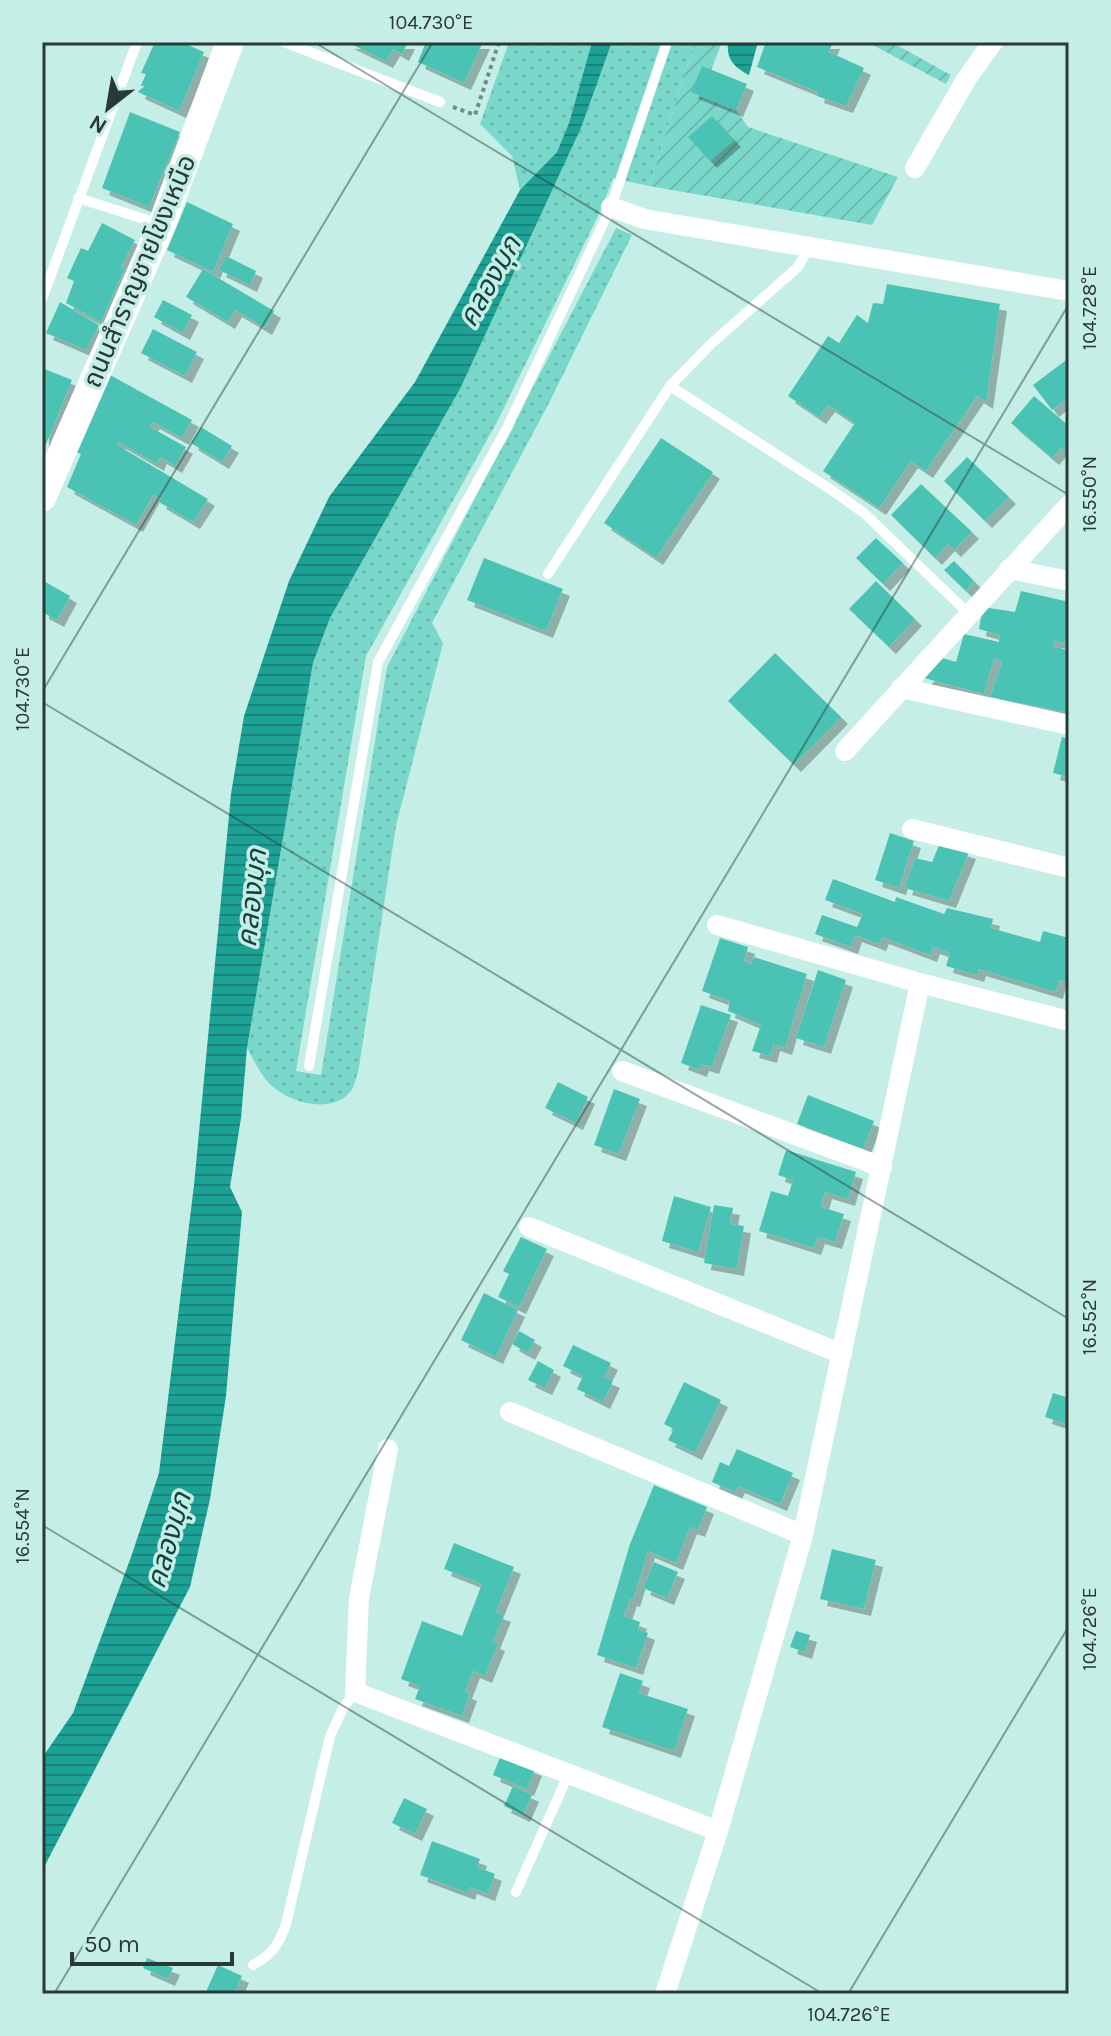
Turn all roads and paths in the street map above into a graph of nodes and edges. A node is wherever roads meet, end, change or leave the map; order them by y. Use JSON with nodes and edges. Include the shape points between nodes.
{"nodes":[{"id":1,"x":137,"y":42,"type":"edge"},
{"id":2,"x":230,"y":42,"type":"edge"},
{"id":3,"x":284,"y":42,"type":"edge"},
{"id":4,"x":499,"y":42,"type":"edge"},
{"id":5,"x":667,"y":42,"type":"edge"},
{"id":6,"x":993,"y":42,"type":"edge"},
{"id":7,"x":440,"y":102,"type":"joint"},
{"id":8,"x":915,"y":168,"type":"dead end"},
{"id":9,"x":78,"y":198,"type":"junction"},
{"id":10,"x":611,"y":207,"type":"junction"},
{"id":11,"x":162,"y":224,"type":"junction"},
{"id":12,"x":809,"y":247,"type":"junction"},
{"id":13,"x":1069,"y":291,"type":"edge"},
{"id":14,"x":42,"y":299,"type":"edge"},
{"id":15,"x":670,"y":386,"type":"junction"},
{"id":16,"x":42,"y":498,"type":"edge"},
{"id":17,"x":1069,"y":505,"type":"edge"},
{"id":18,"x":1009,"y":569,"type":"junction"},
{"id":19,"x":548,"y":574,"type":"dead end"},
{"id":20,"x":1069,"y":581,"type":"edge"},
{"id":21,"x":968,"y":613,"type":"junction"},
{"id":22,"x":901,"y":688,"type":"junction"},
{"id":23,"x":1069,"y":725,"type":"edge"},
{"id":24,"x":845,"y":751,"type":"dead end"},
{"id":25,"x":912,"y":829,"type":"dead end"},
{"id":26,"x":1069,"y":868,"type":"edge"},
{"id":27,"x":717,"y":925,"type":"dead end"},
{"id":28,"x":920,"y":983,"type":"junction"},
{"id":29,"x":1069,"y":1021,"type":"edge"},
{"id":30,"x":309,"y":1066,"type":"dead end"},
{"id":31,"x":622,"y":1071,"type":"dead end"},
{"id":32,"x":882,"y":1167,"type":"junction"},
{"id":33,"x":529,"y":1227,"type":"dead end"},
{"id":34,"x":842,"y":1354,"type":"junction"},
{"id":35,"x":510,"y":1412,"type":"dead end"},
{"id":36,"x":388,"y":1449,"type":"dead end"},
{"id":37,"x":803,"y":1535,"type":"junction"},
{"id":38,"x":355,"y":1692,"type":"junction"},
{"id":39,"x":570,"y":1773,"type":"junction"},
{"id":40,"x":718,"y":1831,"type":"junction"},
{"id":41,"x":516,"y":1892,"type":"dead end"},
{"id":42,"x":253,"y":1965,"type":"dead end"},
{"id":43,"x":665,"y":1994,"type":"edge"}],
"edges":[{"from":1,"to":9,"type":"lane"},
{"from":2,"to":11,"type":"street","name":"ถนนสำราญชายโขงเหนือ"},
{"from":3,"to":7,"type":"lane"},
{"from":4,"to":7,"type":"path","via":[[475,115]]},
{"from":5,"to":10,"type":"lane"},
{"from":6,"to":8,"type":"street"},
{"from":9,"to":11,"type":"lane"},
{"from":9,"to":14,"type":"lane"},
{"from":10,"to":12,"type":"street","via":[[644,219]]},
{"from":10,"to":30,"type":"lane","via":[[507,428],[378,662]]},
{"from":11,"to":16,"type":"street","name":"ถนนสำราญชายโขงเหนือ"},
{"from":12,"to":13,"type":"street"},
{"from":12,"to":15,"type":"lane","via":[[798,267]]},
{"from":15,"to":19,"type":"lane"},
{"from":15,"to":21,"type":"lane","via":[[864,513]]},
{"from":17,"to":18,"type":"street"},
{"from":18,"to":20,"type":"street"},
{"from":18,"to":21,"type":"street"},
{"from":21,"to":22,"type":"street"},
{"from":22,"to":23,"type":"street"},
{"from":22,"to":24,"type":"street"},
{"from":25,"to":26,"type":"street"},
{"from":27,"to":28,"type":"street"},
{"from":28,"to":29,"type":"street"},
{"from":28,"to":32,"type":"street"},
{"from":31,"to":32,"type":"street"},
{"from":32,"to":34,"type":"street"},
{"from":33,"to":34,"type":"street"},
{"from":34,"to":37,"type":"street"},
{"from":35,"to":37,"type":"street"},
{"from":36,"to":38,"type":"street","via":[[359,1598]]},
{"from":37,"to":40,"type":"street"},
{"from":38,"to":39,"type":"street"},
{"from":38,"to":42,"type":"lane","via":[[330,1736],[279,1943],[269,1957]]},
{"from":39,"to":40,"type":"street"},
{"from":39,"to":41,"type":"lane"},
{"from":40,"to":43,"type":"street"}]}
